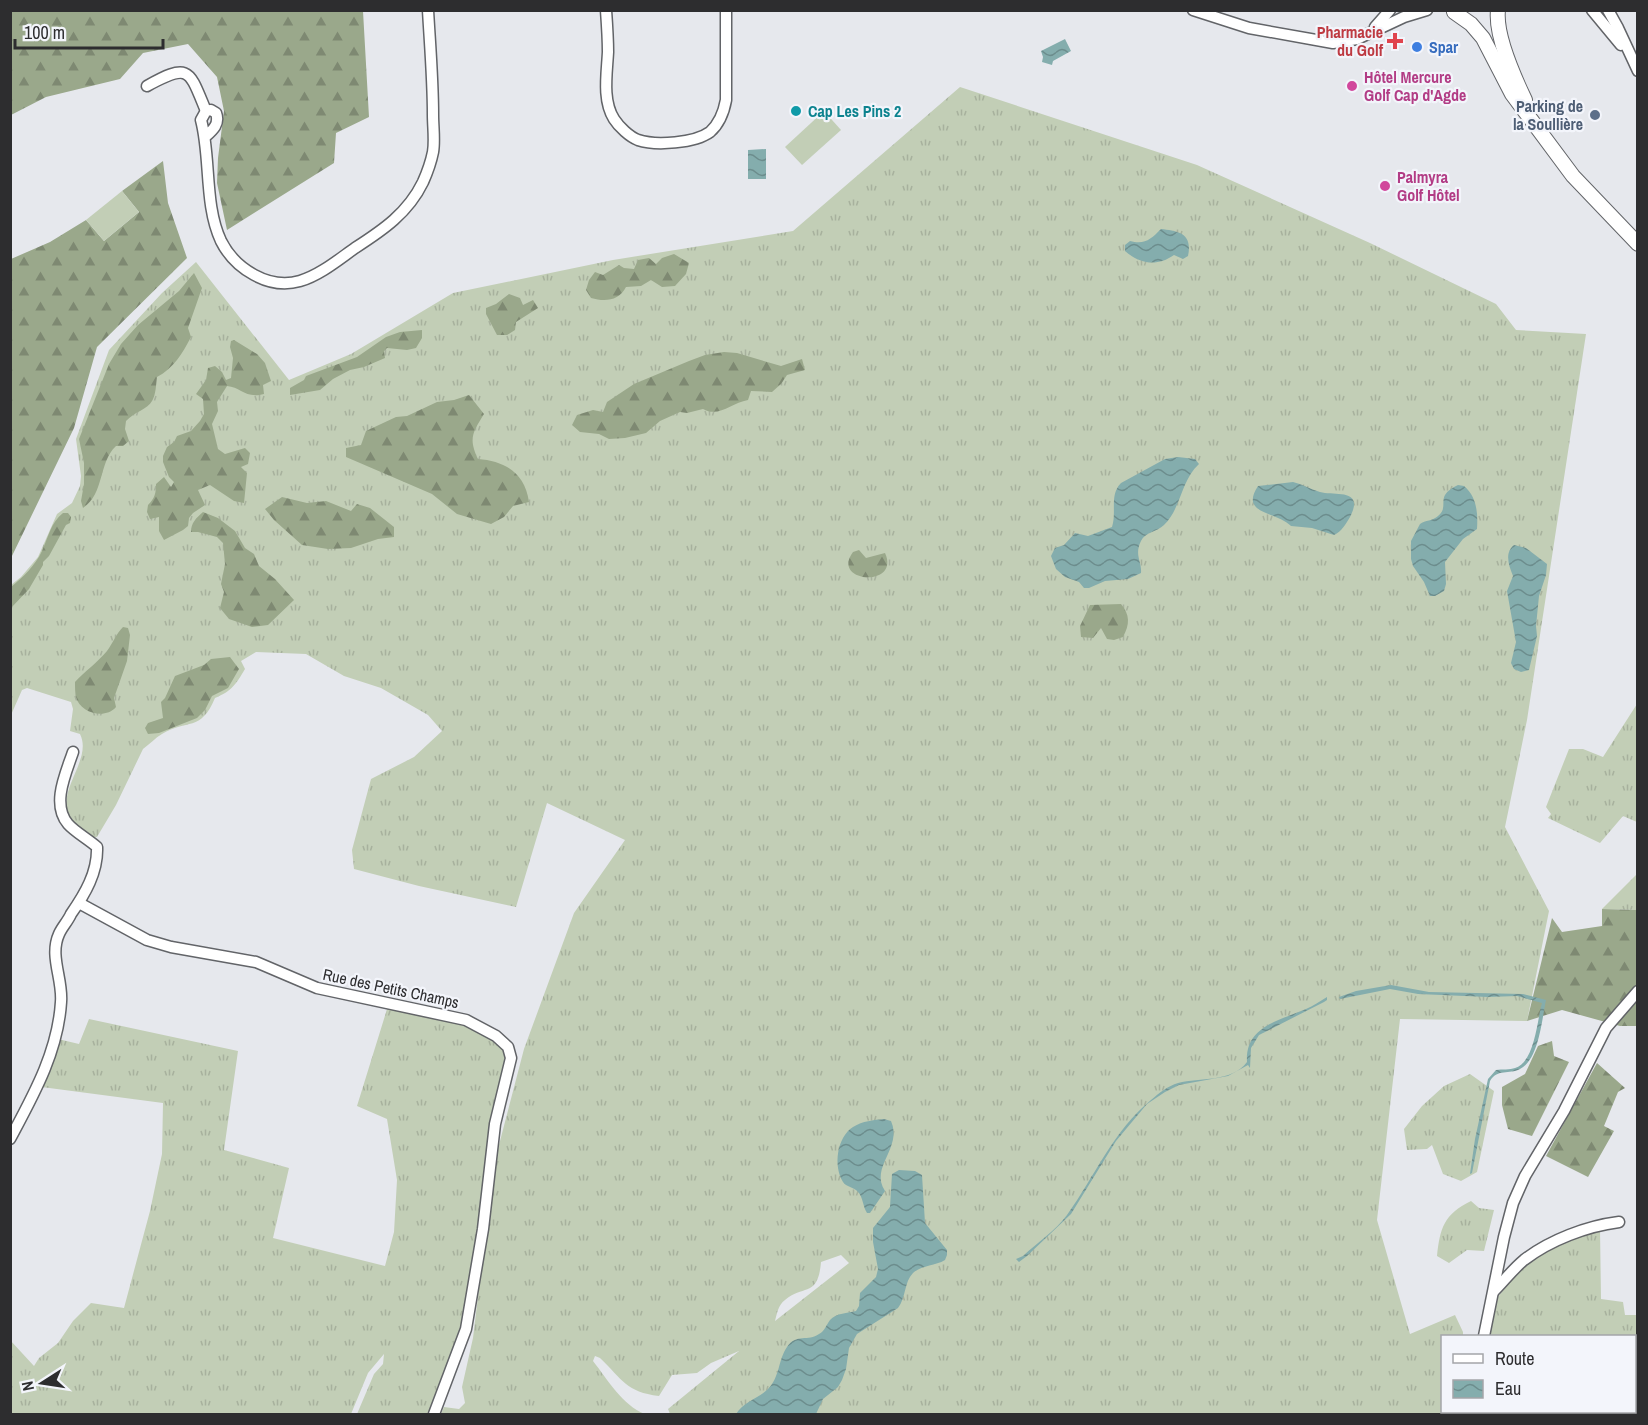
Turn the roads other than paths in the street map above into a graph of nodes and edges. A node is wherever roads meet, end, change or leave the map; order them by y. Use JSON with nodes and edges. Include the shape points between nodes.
{"nodes":[{"id":1,"x":428,"y":10,"type":"edge"},
{"id":2,"x":606,"y":10,"type":"edge"},
{"id":3,"x":726,"y":10,"type":"edge"},
{"id":4,"x":1193,"y":10,"type":"edge"},
{"id":5,"x":1390,"y":10,"type":"edge"},
{"id":6,"x":1427,"y":10,"type":"edge"},
{"id":7,"x":1472,"y":10,"type":"edge"},
{"id":8,"x":1498,"y":10,"type":"edge"},
{"id":9,"x":1592,"y":10,"type":"edge"},
{"id":10,"x":1608,"y":10,"type":"edge"},
{"id":11,"x":1451,"y":11,"type":"edge"},
{"id":12,"x":1371,"y":32,"type":"junction"},
{"id":13,"x":1630,"y":57,"type":"junction"},
{"id":14,"x":1638,"y":71,"type":"edge"},
{"id":15,"x":147,"y":86,"type":"dead end"},
{"id":16,"x":1536,"y":127,"type":"junction"},
{"id":17,"x":1638,"y":244,"type":"edge"},
{"id":18,"x":73,"y":752,"type":"dead end"},
{"id":19,"x":79,"y":903,"type":"junction"},
{"id":20,"x":1638,"y":991,"type":"edge"},
{"id":21,"x":10,"y":1139,"type":"edge"},
{"id":22,"x":1620,"y":1222,"type":"dead end"},
{"id":23,"x":1493,"y":1292,"type":"junction"},
{"id":24,"x":1484,"y":1335,"type":"edge"},
{"id":25,"x":434,"y":1414,"type":"edge"}],
"edges":[{"from":1,"to":15,"type":"street","via":[[434,151],[423,182],[392,223],[300,281],[280,283],[246,271],[221,241],[215,223],[205,137],[218,118],[212,110],[206,111],[192,77],[171,73]]},
{"from":2,"to":3,"type":"street","via":[[608,102],[614,120],[636,139],[651,143],[695,138],[717,123],[726,100]]},
{"from":4,"to":12,"type":"street","via":[[1249,28],[1314,40],[1345,42]]},
{"from":5,"to":12,"type":"street"},
{"from":6,"to":12,"type":"street"},
{"from":7,"to":11,"type":"street"},
{"from":8,"to":16,"type":"street","via":[[1502,41]]},
{"from":9,"to":13,"type":"street"},
{"from":10,"to":13,"type":"street"},
{"from":11,"to":16,"type":"street","via":[[1483,38],[1512,94]]},
{"from":13,"to":14,"type":"street"},
{"from":16,"to":17,"type":"street","via":[[1573,176]]},
{"from":18,"to":19,"type":"street","via":[[60,798],[61,813],[69,825],[97,847],[98,856]]},
{"from":19,"to":21,"type":"street","via":[[59,933],[56,946],[62,1000],[57,1034],[40,1081]]},
{"from":19,"to":25,"type":"street","name":"Rue des Petits Champs","via":[[147,939],[256,962],[317,988],[466,1020],[508,1047],[511,1058],[495,1124],[466,1329]]},
{"from":20,"to":23,"type":"street","via":[[1606,1028],[1564,1111],[1525,1176],[1504,1237]]},
{"from":22,"to":23,"type":"street","via":[[1603,1224],[1540,1249]]},
{"from":23,"to":24,"type":"street"}]}
